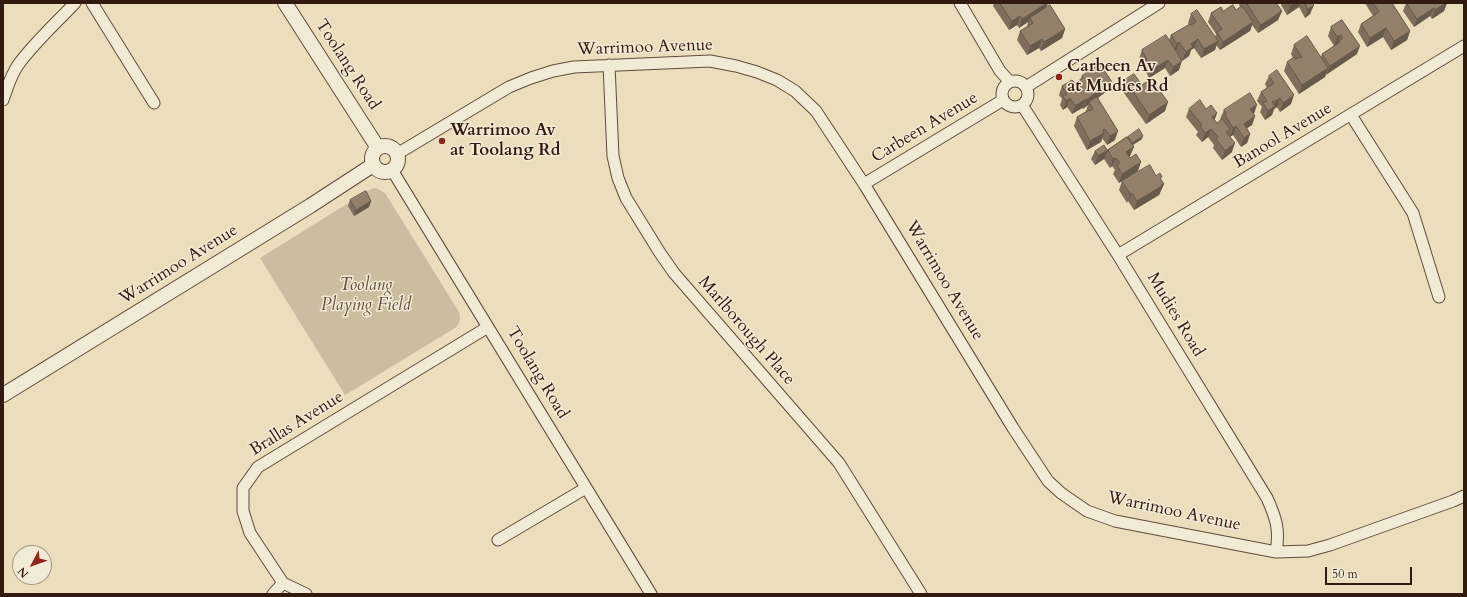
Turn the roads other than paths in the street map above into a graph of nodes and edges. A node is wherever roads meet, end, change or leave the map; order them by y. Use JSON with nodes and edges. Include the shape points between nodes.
{"nodes":[{"id":1,"x":75,"y":3,"type":"edge"},
{"id":2,"x":92,"y":3,"type":"edge"},
{"id":3,"x":285,"y":3,"type":"edge"},
{"id":4,"x":960,"y":3,"type":"edge"},
{"id":5,"x":1159,"y":3,"type":"edge"},
{"id":6,"x":1464,"y":46,"type":"edge"},
{"id":7,"x":609,"y":65,"type":"junction"},
{"id":8,"x":1010,"y":82,"type":"junction"},
{"id":9,"x":1026,"y":87,"type":"junction"},
{"id":10,"x":3,"y":100,"type":"edge"},
{"id":11,"x":1003,"y":100,"type":"junction"},
{"id":12,"x":154,"y":102,"type":"dead end"},
{"id":13,"x":1022,"y":105,"type":"junction"},
{"id":14,"x":1351,"y":115,"type":"junction"},
{"id":15,"x":378,"y":148,"type":"junction"},
{"id":16,"x":397,"y":154,"type":"junction"},
{"id":17,"x":373,"y":165,"type":"junction"},
{"id":18,"x":392,"y":170,"type":"junction"},
{"id":19,"x":864,"y":184,"type":"junction"},
{"id":20,"x":1118,"y":255,"type":"junction"},
{"id":21,"x":1440,"y":296,"type":"dead end"},
{"id":22,"x":488,"y":326,"type":"junction"},
{"id":23,"x":3,"y":395,"type":"edge"},
{"id":24,"x":586,"y":488,"type":"junction"},
{"id":25,"x":1464,"y":496,"type":"edge"},
{"id":26,"x":498,"y":540,"type":"dead end"},
{"id":27,"x":1276,"y":552,"type":"junction"},
{"id":28,"x":283,"y":583,"type":"junction"},
{"id":29,"x":273,"y":594,"type":"edge"},
{"id":30,"x":306,"y":594,"type":"edge"},
{"id":31,"x":651,"y":594,"type":"edge"},
{"id":32,"x":921,"y":594,"type":"edge"}],
"edges":[{"from":1,"to":10,"type":"street","via":[[17,66]]},
{"from":2,"to":12,"type":"street"},
{"from":3,"to":15,"type":"street","name":"Toolang Road"},
{"from":4,"to":8,"type":"street","via":[[1000,70]]},
{"from":5,"to":9,"type":"street"},
{"from":6,"to":14,"type":"street","name":"Banool Avenue"},
{"from":7,"to":16,"type":"street","name":"Warrimoo Avenue","via":[[553,71],[509,87]]},
{"from":7,"to":19,"type":"street","name":"Warrimoo Avenue","via":[[710,61],[736,66],[777,80],[816,111]]},
{"from":7,"to":32,"type":"street","name":"Marlborough Place","via":[[613,156],[626,198],[674,273],[839,463]]},
{"from":8,"to":9,"type":"street","via":[[1019,82]]},
{"from":8,"to":11,"type":"street","via":[[1002,92]]},
{"from":9,"to":13,"type":"street","via":[[1027,99]]},
{"from":11,"to":13,"type":"street","via":[[1010,106]]},
{"from":11,"to":19,"type":"street","name":"Carbeen Avenue"},
{"from":13,"to":20,"type":"street","name":"Mudies Road"},
{"from":14,"to":20,"type":"street","name":"Banool Avenue"},
{"from":14,"to":21,"type":"street","via":[[1413,213]]},
{"from":15,"to":16,"type":"street","via":[[387,146]]},
{"from":15,"to":17,"type":"street","via":[[372,154]]},
{"from":16,"to":18,"type":"street","via":[[398,162]]},
{"from":17,"to":18,"type":"street","via":[[378,171],[386,173]]},
{"from":17,"to":23,"type":"street","name":"Warrimoo Avenue"},
{"from":18,"to":22,"type":"street","name":"Toolang Road"},
{"from":19,"to":27,"type":"street","name":"Warrimoo Avenue","via":[[1013,428],[1048,481],[1061,493],[1087,511],[1115,521]]},
{"from":20,"to":27,"type":"street","name":"Mudies Road","via":[[1267,498],[1278,526]]},
{"from":22,"to":24,"type":"street","name":"Toolang Road"},
{"from":22,"to":28,"type":"street","name":"Brallas Avenue","via":[[258,466],[243,488],[243,511],[250,533]]},
{"from":24,"to":26,"type":"street"},
{"from":24,"to":31,"type":"street","name":"Toolang Road"},
{"from":25,"to":27,"type":"street","name":"Warrimoo Avenue","via":[[1330,545],[1308,551]]},
{"from":28,"to":29,"type":"street"},
{"from":28,"to":30,"type":"street"}]}
